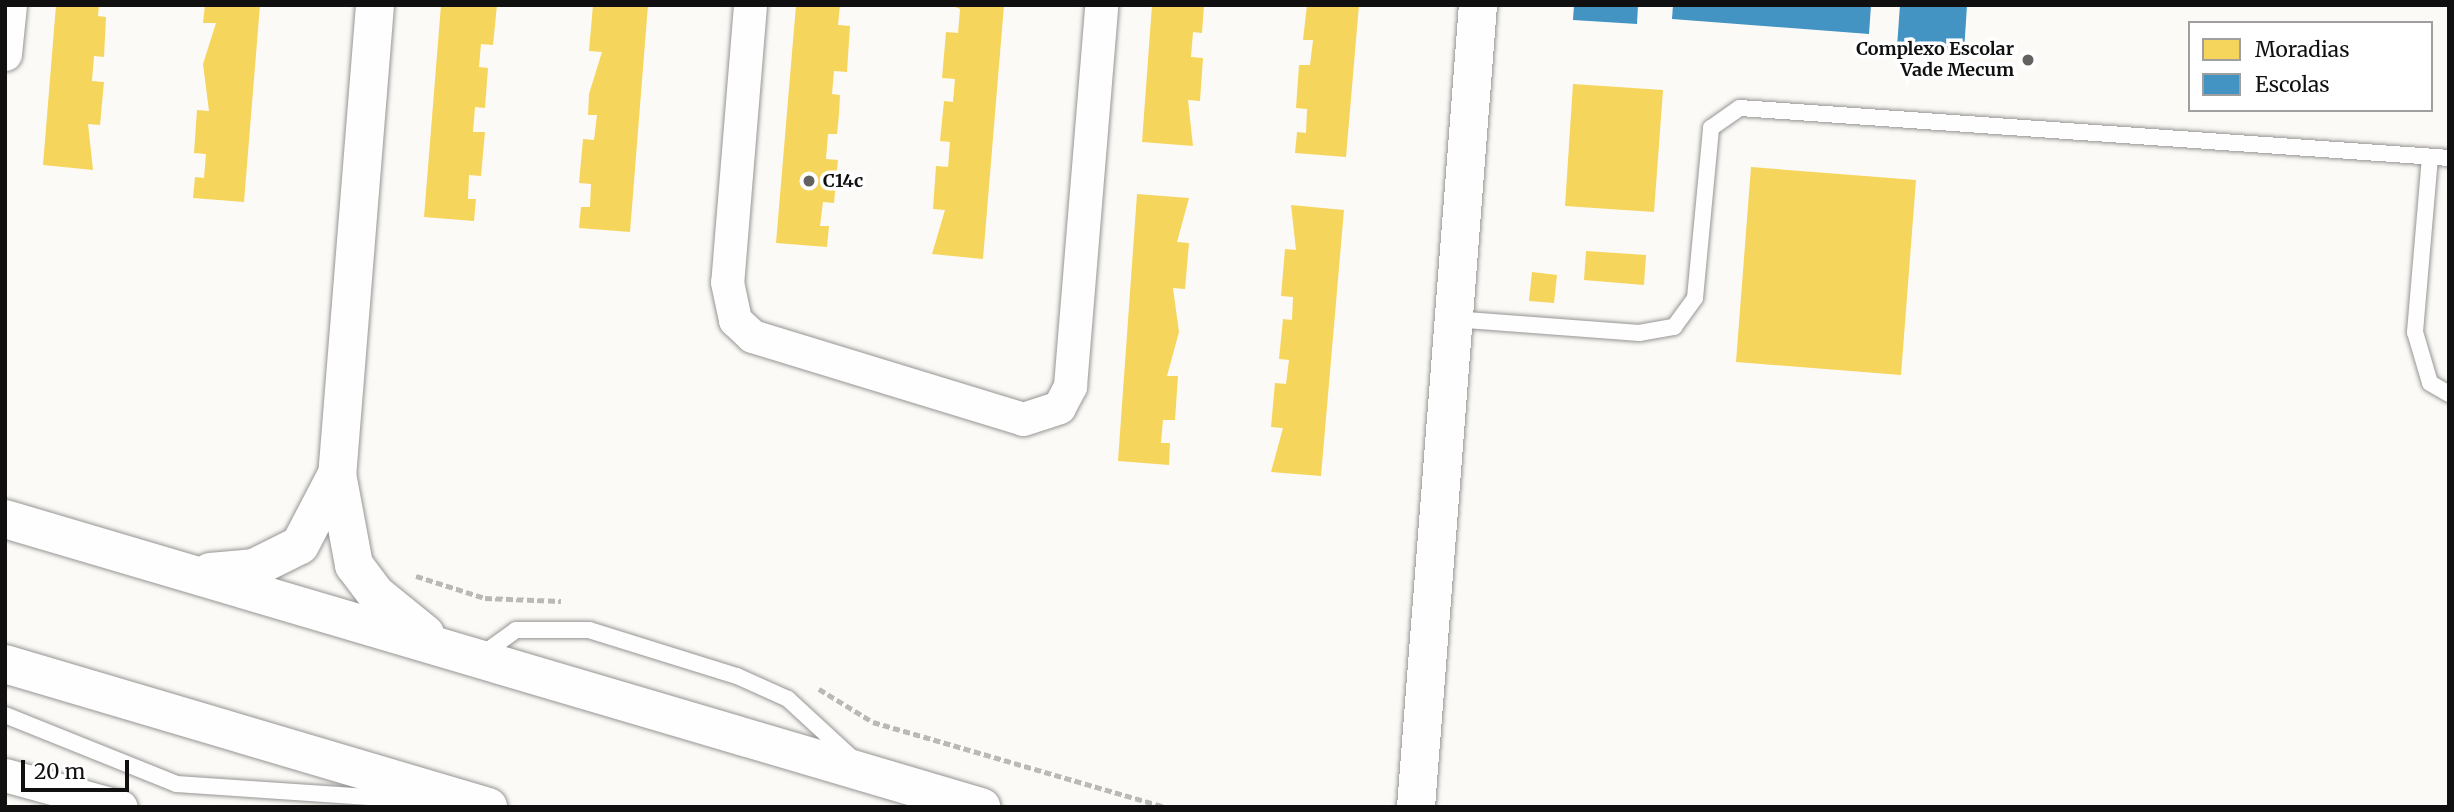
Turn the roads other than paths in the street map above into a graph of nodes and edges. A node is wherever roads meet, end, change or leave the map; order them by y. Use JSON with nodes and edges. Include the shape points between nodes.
{"nodes":[{"id":1,"x":10,"y":5,"type":"edge"},
{"id":2,"x":375,"y":5,"type":"edge"},
{"id":3,"x":750,"y":5,"type":"edge"},
{"id":4,"x":1101,"y":5,"type":"edge"},
{"id":5,"x":1478,"y":5,"type":"edge"},
{"id":6,"x":5,"y":54,"type":"edge"},
{"id":7,"x":2430,"y":157,"type":"junction"},
{"id":8,"x":2449,"y":158,"type":"edge"},
{"id":9,"x":1453,"y":318,"type":"junction"},
{"id":10,"x":2449,"y":394,"type":"edge"},
{"id":11,"x":337,"y":474,"type":"junction"},
{"id":12,"x":5,"y":519,"type":"edge"},
{"id":13,"x":169,"y":568,"type":"junction"},
{"id":14,"x":440,"y":646,"type":"junction"},
{"id":15,"x":479,"y":657,"type":"junction"},
{"id":16,"x":5,"y":664,"type":"edge"},
{"id":17,"x":5,"y":715,"type":"edge"},
{"id":18,"x":868,"y":774,"type":"junction"},
{"id":19,"x":5,"y":775,"type":"edge"},
{"id":20,"x":481,"y":806,"type":"edge"},
{"id":21,"x":121,"y":807,"type":"edge"},
{"id":22,"x":981,"y":807,"type":"edge"},
{"id":23,"x":1416,"y":807,"type":"edge"}],
"edges":[{"from":1,"to":6,"type":"street"},
{"from":2,"to":11,"type":"street"},
{"from":3,"to":4,"type":"street","via":[[727,282],[735,320],[752,336],[1023,419],[1059,407],[1070,386]]},
{"from":5,"to":9,"type":"street"},
{"from":7,"to":8,"type":"lane"},
{"from":7,"to":9,"type":"lane","via":[[1740,108],[1711,128],[1695,298],[1674,327],[1639,333]]},
{"from":7,"to":10,"type":"lane","via":[[2415,332],[2430,383]]},
{"from":9,"to":23,"type":"street"},
{"from":11,"to":13,"type":"street","via":[[300,545],[278,559],[226,573]]},
{"from":11,"to":14,"type":"street","via":[[348,539],[365,584]]},
{"from":12,"to":13,"type":"street"},
{"from":13,"to":14,"type":"street"},
{"from":14,"to":15,"type":"street"},
{"from":15,"to":18,"type":"street"},
{"from":15,"to":18,"type":"lane","via":[[516,630],[589,630],[788,699]]},
{"from":16,"to":20,"type":"street"},
{"from":17,"to":20,"type":"lane","via":[[177,784]]},
{"from":18,"to":22,"type":"street"},
{"from":19,"to":21,"type":"street"}]}
